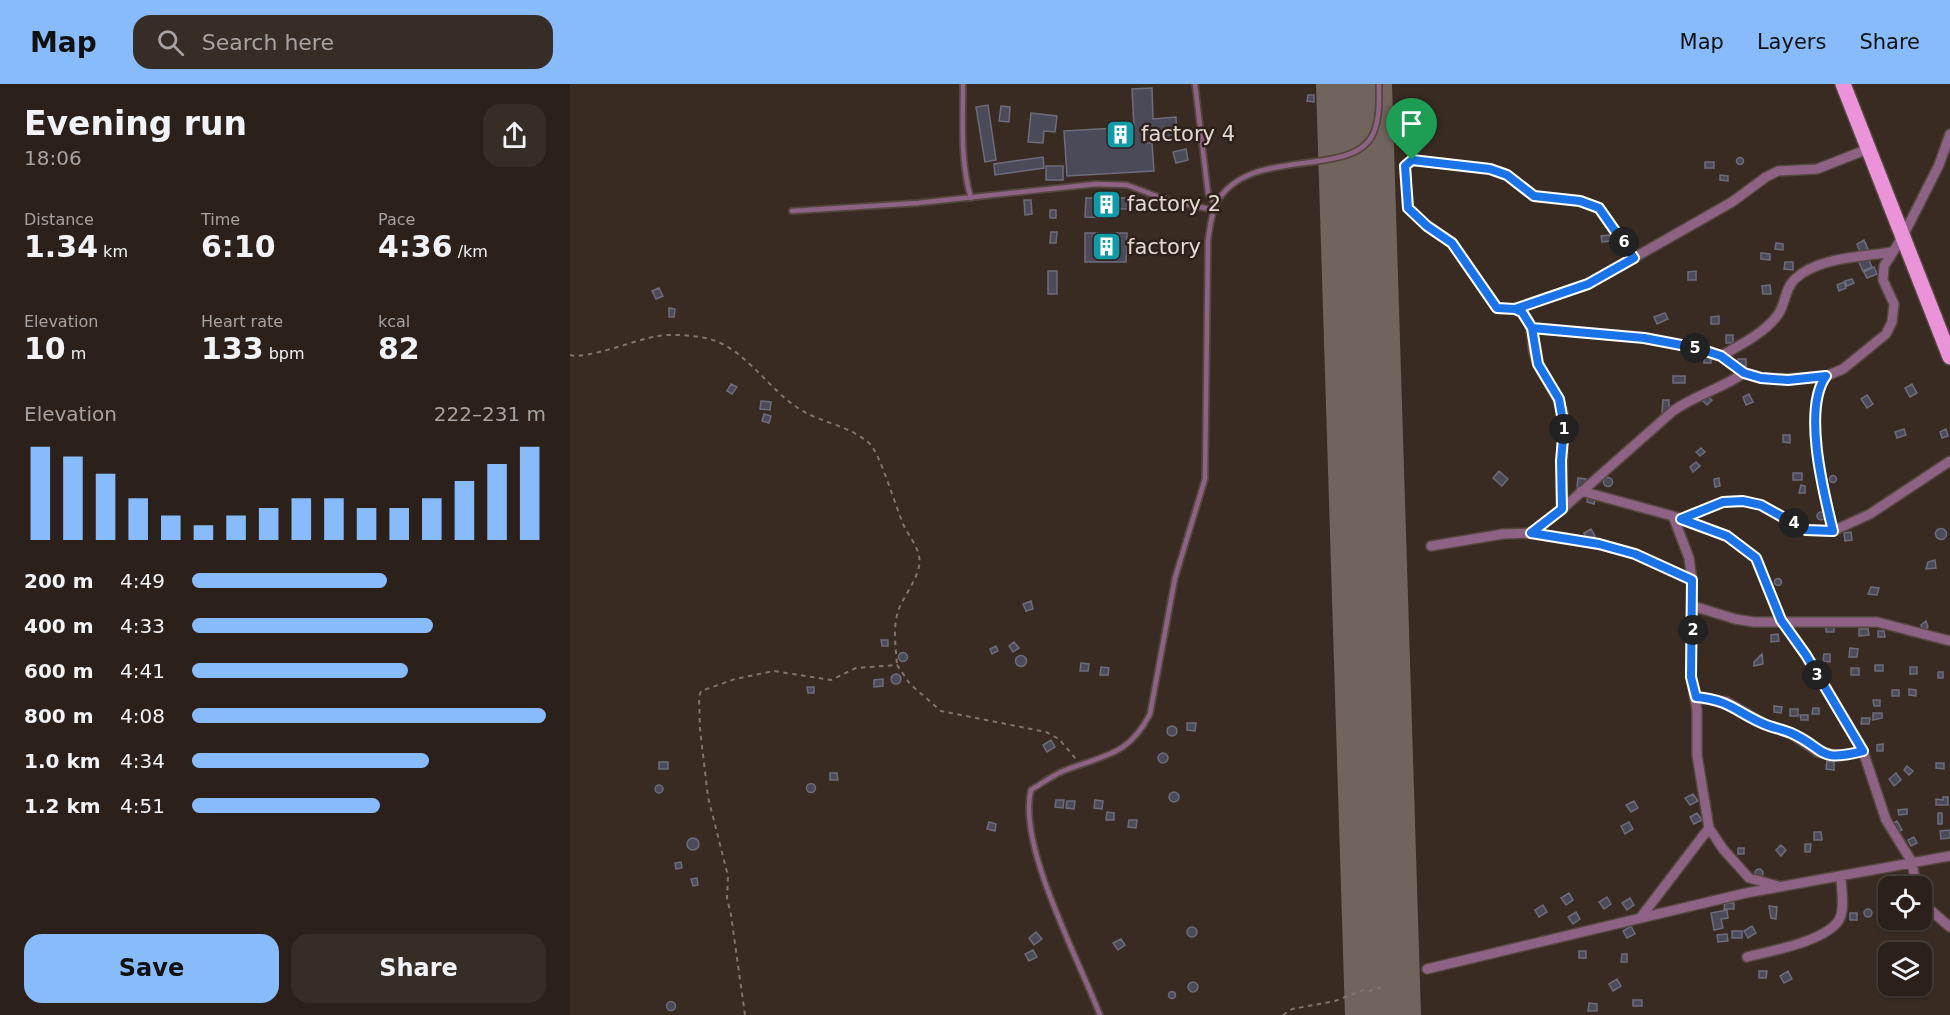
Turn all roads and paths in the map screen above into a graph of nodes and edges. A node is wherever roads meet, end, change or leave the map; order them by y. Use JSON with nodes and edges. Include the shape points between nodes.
{"nodes":[{"id":1,"x":963,"y":84,"type":"edge"},
{"id":2,"x":1195,"y":84,"type":"edge"},
{"id":3,"x":1380,"y":84,"type":"edge"},
{"id":4,"x":1843,"y":84,"type":"edge"},
{"id":5,"x":1950,"y":134,"type":"edge"},
{"id":6,"x":1868,"y":149,"type":"junction"},
{"id":7,"x":971,"y":198,"type":"junction"},
{"id":8,"x":1215,"y":208,"type":"junction"},
{"id":9,"x":792,"y":211,"type":"dead end"},
{"id":10,"x":1902,"y":238,"type":"junction"},
{"id":11,"x":1892,"y":252,"type":"junction"},
{"id":12,"x":1634,"y":258,"type":"junction"},
{"id":13,"x":1515,"y":309,"type":"junction"},
{"id":14,"x":1532,"y":328,"type":"junction"},
{"id":15,"x":570,"y":355,"type":"edge"},
{"id":16,"x":1721,"y":356,"type":"junction"},
{"id":17,"x":1950,"y":357,"type":"edge"},
{"id":18,"x":1744,"y":373,"type":"junction"},
{"id":19,"x":1826,"y":376,"type":"junction"},
{"id":20,"x":1950,"y":461,"type":"edge"},
{"id":21,"x":1581,"y":491,"type":"junction"},
{"id":22,"x":1562,"y":509,"type":"junction"},
{"id":23,"x":1677,"y":518,"type":"junction"},
{"id":24,"x":1833,"y":531,"type":"junction"},
{"id":25,"x":1531,"y":533,"type":"junction"},
{"id":26,"x":1431,"y":546,"type":"dead end"},
{"id":27,"x":1692,"y":580,"type":"junction"},
{"id":28,"x":1693,"y":606,"type":"junction"},
{"id":29,"x":1781,"y":620,"type":"junction"},
{"id":30,"x":1950,"y":641,"type":"edge"},
{"id":31,"x":897,"y":665,"type":"junction"},
{"id":32,"x":1696,"y":697,"type":"junction"},
{"id":33,"x":1863,"y":751,"type":"junction"},
{"id":34,"x":1081,"y":765,"type":"junction"},
{"id":35,"x":1709,"y":828,"type":"junction"},
{"id":36,"x":1950,"y":856,"type":"edge"},
{"id":37,"x":1912,"y":862,"type":"junction"},
{"id":38,"x":1841,"y":876,"type":"junction"},
{"id":39,"x":1914,"y":876,"type":"edge"},
{"id":40,"x":1780,"y":887,"type":"junction"},
{"id":41,"x":1932,"y":911,"type":"edge"},
{"id":42,"x":1641,"y":917,"type":"junction"},
{"id":43,"x":1950,"y":927,"type":"edge"},
{"id":44,"x":1747,"y":957,"type":"dead end"},
{"id":45,"x":1427,"y":969,"type":"dead end"},
{"id":46,"x":1382,"y":987,"type":"dead end"},
{"id":47,"x":745,"y":1015,"type":"edge"},
{"id":48,"x":1100,"y":1015,"type":"edge"},
{"id":49,"x":1283,"y":1015,"type":"edge"}],
"edges":[{"from":1,"to":7,"type":"lane","via":[[964,146]]},
{"from":2,"to":8,"type":"lane","via":[[1208,193]]},
{"from":3,"to":8,"type":"lane","via":[[1373,135],[1355,153],[1258,172],[1223,194]]},
{"from":4,"to":6,"type":"main road"},
{"from":5,"to":10,"type":"street","via":[[1939,165]]},
{"from":6,"to":10,"type":"main road"},
{"from":6,"to":12,"type":"street","via":[[1818,169],[1778,171]]},
{"from":7,"to":8,"type":"lane","via":[[1096,184],[1144,190],[1167,200]]},
{"from":7,"to":9,"type":"lane"},
{"from":8,"to":34,"type":"lane","via":[[1208,240],[1204,479],[1175,578],[1162,638],[1158,683],[1140,734],[1125,747]]},
{"from":10,"to":11,"type":"street"},
{"from":10,"to":17,"type":"main road"},
{"from":11,"to":16,"type":"street","via":[[1809,269],[1794,280],[1778,315],[1757,334]]},
{"from":11,"to":19,"type":"street","via":[[1884,266],[1883,280],[1894,304],[1893,322],[1886,334],[1843,369]]},
{"from":12,"to":13,"type":"street","via":[[1588,284]]},
{"from":12,"to":13,"type":"street","via":[[1599,208],[1580,201],[1534,196],[1507,175],[1490,169],[1412,160],[1405,166],[1408,208],[1452,243],[1491,303],[1497,308]]},
{"from":13,"to":14,"type":"street","via":[[1522,312]]},
{"from":14,"to":16,"type":"street","via":[[1644,338]]},
{"from":14,"to":22,"type":"street","via":[[1538,364],[1563,412]]},
{"from":15,"to":31,"type":"path","via":[[591,354],[659,335],[722,342],[799,409],[861,437],[872,446],[920,558],[898,612]]},
{"from":16,"to":18,"type":"street"},
{"from":18,"to":19,"type":"street","via":[[1788,380]]},
{"from":18,"to":21,"type":"street","via":[[1673,411]]},
{"from":19,"to":24,"type":"street","via":[[1816,398],[1817,468]]},
{"from":20,"to":24,"type":"street","via":[[1870,514]]},
{"from":21,"to":22,"type":"street"},
{"from":21,"to":23,"type":"street"},
{"from":22,"to":25,"type":"street"},
{"from":23,"to":24,"type":"street","via":[[1723,502],[1743,501],[1761,505],[1806,530]]},
{"from":23,"to":27,"type":"street"},
{"from":23,"to":29,"type":"street","via":[[1727,536],[1756,558]]},
{"from":25,"to":26,"type":"street"},
{"from":25,"to":27,"type":"street","via":[[1635,554]]},
{"from":27,"to":28,"type":"street"},
{"from":28,"to":29,"type":"street","via":[[1735,619]]},
{"from":28,"to":32,"type":"street","via":[[1691,677]]},
{"from":29,"to":30,"type":"street","via":[[1877,622]]},
{"from":29,"to":33,"type":"street"},
{"from":31,"to":34,"type":"path","via":[[910,684],[941,711],[1046,732],[1059,738]]},
{"from":31,"to":47,"type":"path","via":[[856,668],[831,680],[774,671],[708,687],[699,697],[708,797],[728,876],[726,898],[732,915]]},
{"from":32,"to":33,"type":"street","via":[[1727,702],[1764,724],[1792,734],[1818,752],[1841,756]]},
{"from":32,"to":35,"type":"street","via":[[1697,755]]},
{"from":33,"to":37,"type":"street","via":[[1886,820]]},
{"from":34,"to":48,"type":"lane","via":[[1030,790],[1029,831],[1041,873]]},
{"from":35,"to":40,"type":"street","via":[[1749,878]]},
{"from":35,"to":42,"type":"street"},
{"from":36,"to":37,"type":"street"},
{"from":37,"to":38,"type":"street"},
{"from":37,"to":39,"type":"street"},
{"from":38,"to":40,"type":"street"},
{"from":38,"to":44,"type":"street","via":[[1841,912],[1834,927],[1816,938]]},
{"from":40,"to":42,"type":"street"},
{"from":41,"to":43,"type":"street"},
{"from":42,"to":45,"type":"street"},
{"from":46,"to":49,"type":"path","via":[[1292,1009]]}]}
